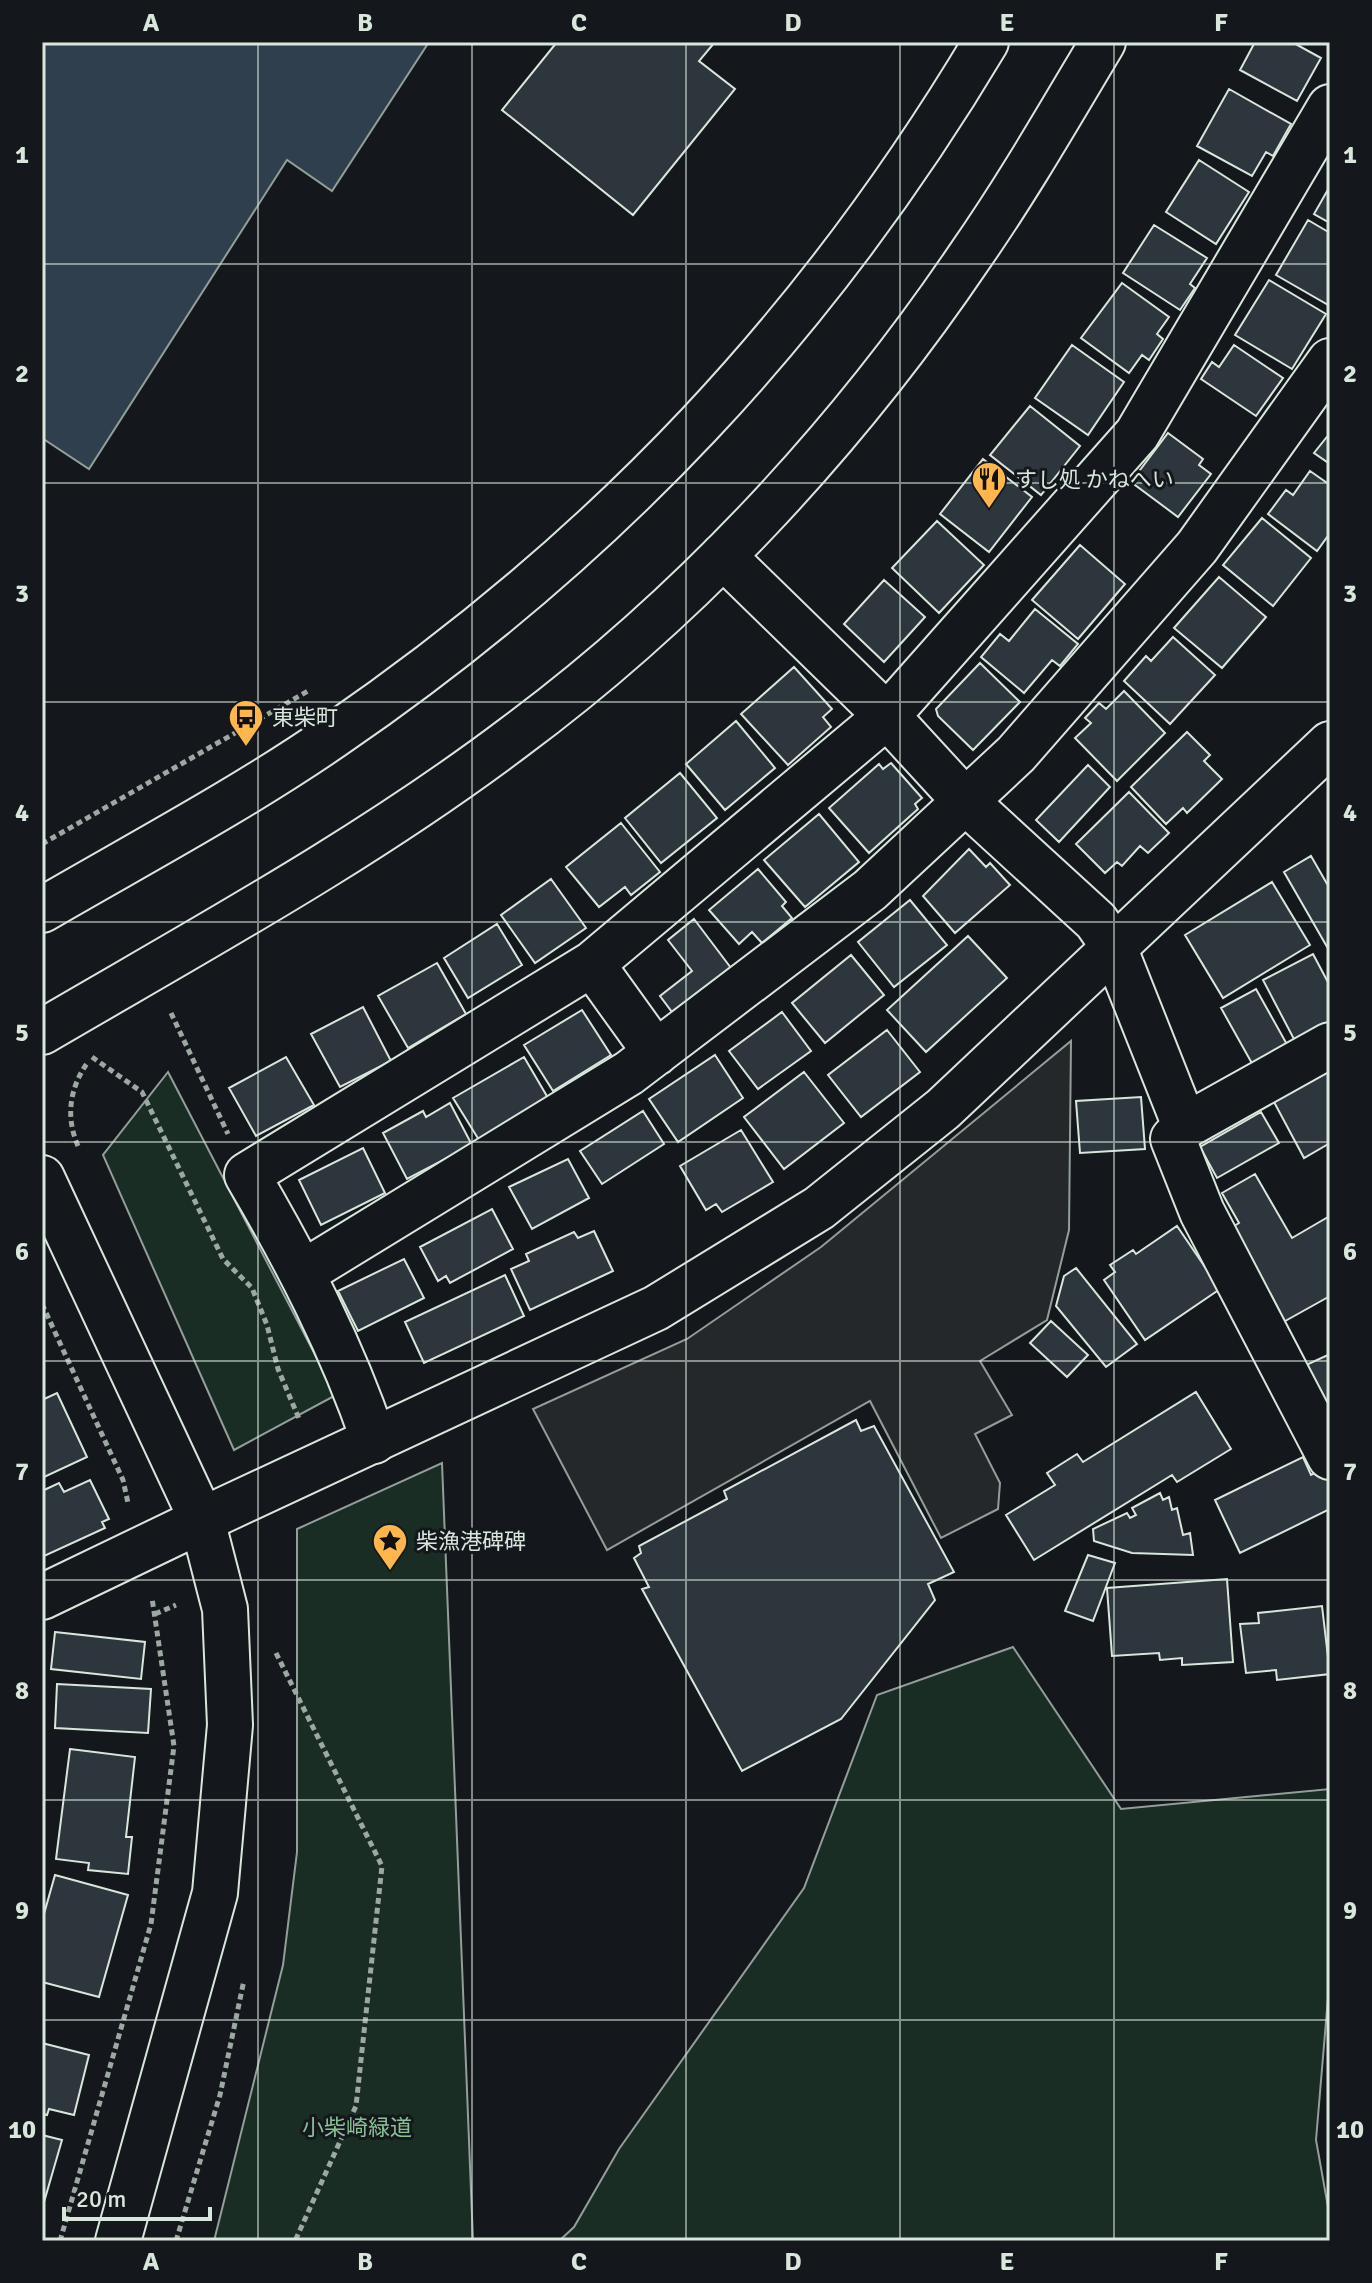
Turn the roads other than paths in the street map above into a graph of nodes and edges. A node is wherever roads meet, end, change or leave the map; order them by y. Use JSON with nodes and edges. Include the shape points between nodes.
{"nodes":[{"id":1,"x":986,"y":42,"type":"edge"},
{"id":2,"x":1103,"y":42,"type":"edge"},
{"id":3,"x":1330,"y":107,"type":"edge"},
{"id":4,"x":1330,"y":361,"type":"edge"},
{"id":5,"x":723,"y":556,"type":"junction"},
{"id":6,"x":887,"y":716,"type":"junction"},
{"id":7,"x":1330,"y":744,"type":"edge"},
{"id":8,"x":965,"y":801,"type":"junction"},
{"id":9,"x":42,"y":910,"type":"edge"},
{"id":10,"x":1114,"y":947,"type":"junction"},
{"id":11,"x":592,"y":964,"type":"junction"},
{"id":12,"x":42,"y":1032,"type":"edge"},
{"id":13,"x":1330,"y":1045,"type":"edge"},
{"id":14,"x":656,"y":1053,"type":"junction"},
{"id":15,"x":1185,"y":1126,"type":"junction"},
{"id":16,"x":42,"y":1178,"type":"edge"},
{"id":17,"x":304,"y":1272,"type":"junction"},
{"id":18,"x":374,"y":1441,"type":"junction"},
{"id":19,"x":1330,"y":1457,"type":"edge"},
{"id":20,"x":202,"y":1520,"type":"junction"},
{"id":21,"x":42,"y":1597,"type":"edge"},
{"id":22,"x":118,"y":2241,"type":"edge"}],
"edges":[{"from":1,"to":9,"type":"street","via":[[900,178],[816,292],[720,405],[615,511],[484,623],[332,737]]},
{"from":2,"to":5,"type":"street","via":[[968,259],[884,371]]},
{"from":3,"to":6,"type":"street","via":[[1137,434]]},
{"from":4,"to":8,"type":"street","via":[[1197,547],[1016,754]]},
{"from":5,"to":6,"type":"street"},
{"from":5,"to":12,"type":"street","via":[[513,739],[234,919]]},
{"from":6,"to":8,"type":"street"},
{"from":6,"to":11,"type":"street"},
{"from":7,"to":10,"type":"street"},
{"from":8,"to":10,"type":"street","via":[[1096,921]]},
{"from":8,"to":14,"type":"street","via":[[870,890]]},
{"from":10,"to":15,"type":"street"},
{"from":10,"to":18,"type":"street","via":[[943,1109],[819,1208],[656,1308]]},
{"from":11,"to":14,"type":"street"},
{"from":11,"to":17,"type":"street","via":[[247,1175]]},
{"from":13,"to":15,"type":"street"},
{"from":14,"to":17,"type":"street"},
{"from":15,"to":19,"type":"street","via":[[1173,1139],[1202,1212]]},
{"from":16,"to":20,"type":"street"},
{"from":17,"to":18,"type":"street","via":[[359,1394]]},
{"from":18,"to":20,"type":"street"},
{"from":20,"to":21,"type":"street"},
{"from":20,"to":22,"type":"street","via":[[225,1609],[230,1725],[215,1893]]}]}
